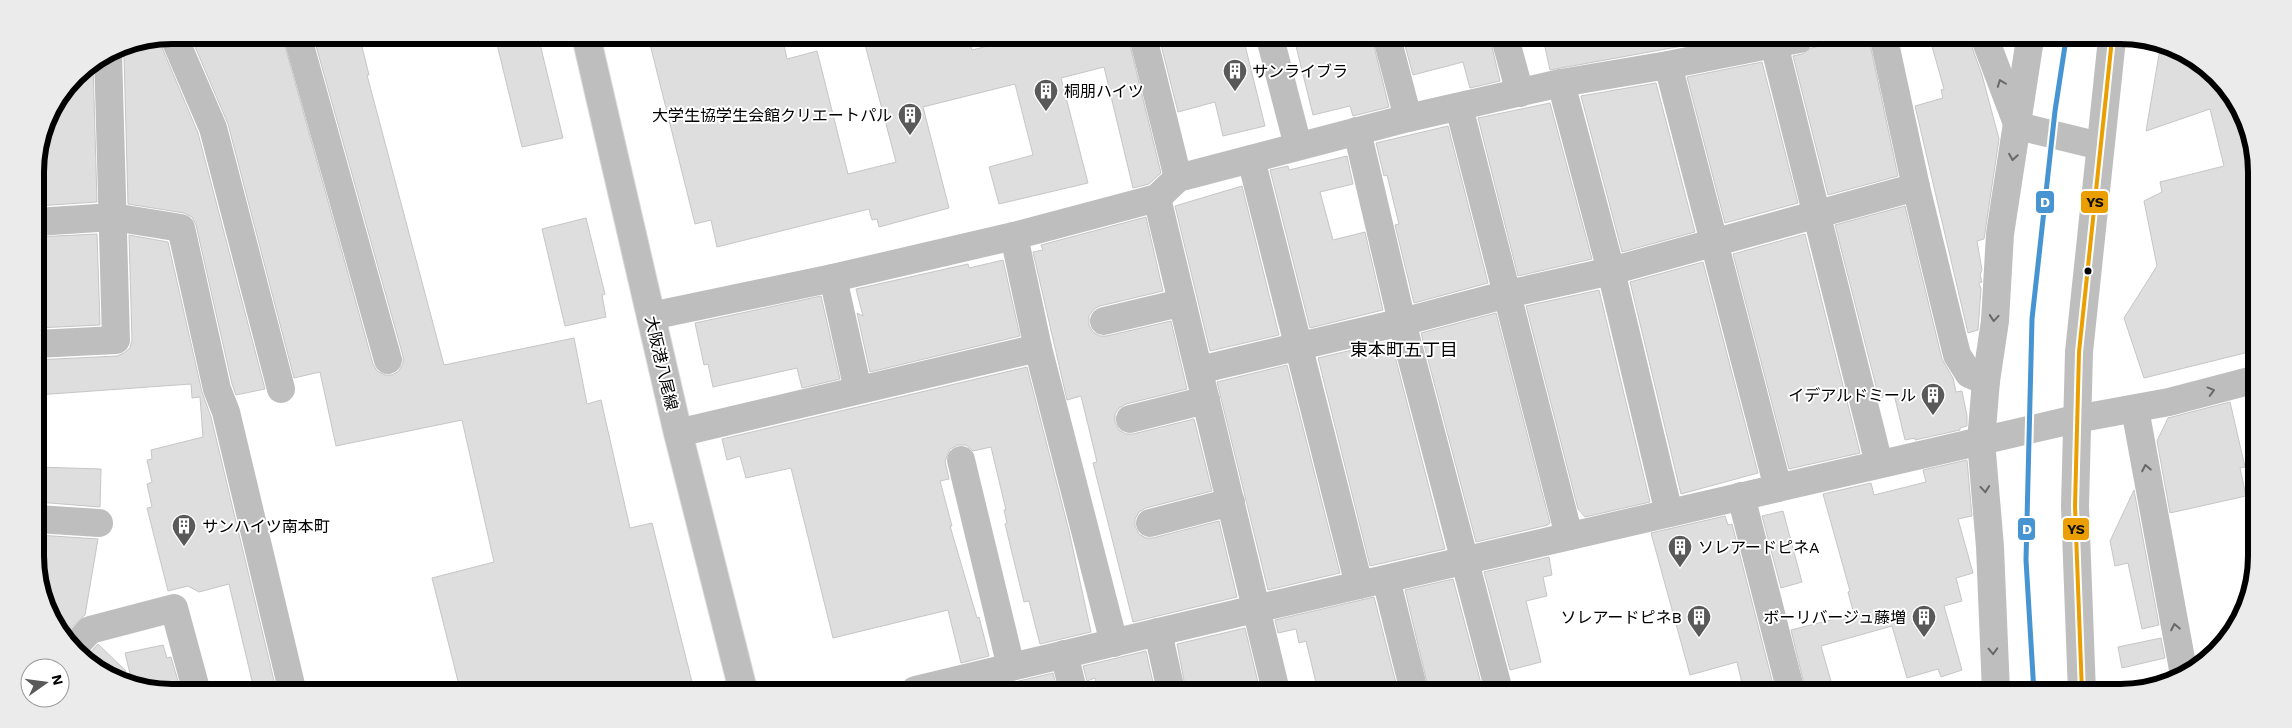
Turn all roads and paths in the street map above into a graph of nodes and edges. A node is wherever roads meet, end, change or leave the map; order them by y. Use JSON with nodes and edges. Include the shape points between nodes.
{"nodes":[{"id":1,"x":177,"y":44,"type":"edge"},
{"id":2,"x":300,"y":44,"type":"edge"},
{"id":3,"x":588,"y":44,"type":"edge"},
{"id":4,"x":1144,"y":44,"type":"edge"},
{"id":5,"x":1272,"y":44,"type":"edge"},
{"id":6,"x":1389,"y":44,"type":"edge"},
{"id":7,"x":1508,"y":44,"type":"edge"},
{"id":8,"x":1771,"y":44,"type":"edge"},
{"id":9,"x":1787,"y":44,"type":"edge"},
{"id":10,"x":1885,"y":44,"type":"edge"},
{"id":11,"x":1987,"y":44,"type":"edge"},
{"id":12,"x":2029,"y":44,"type":"edge"},
{"id":13,"x":2112,"y":44,"type":"edge"},
{"id":14,"x":108,"y":61,"type":"edge"},
{"id":15,"x":1668,"y":65,"type":"junction"},
{"id":16,"x":1561,"y":83,"type":"junction"},
{"id":17,"x":1520,"y":92,"type":"junction"},
{"id":18,"x":1459,"y":107,"type":"junction"},
{"id":19,"x":1408,"y":118,"type":"junction"},
{"id":20,"x":2018,"y":126,"type":"junction"},
{"id":21,"x":1357,"y":131,"type":"junction"},
{"id":22,"x":1298,"y":146,"type":"junction"},
{"id":23,"x":2100,"y":146,"type":"junction"},
{"id":24,"x":1250,"y":159,"type":"junction"},
{"id":25,"x":1178,"y":178,"type":"junction"},
{"id":26,"x":1916,"y":187,"type":"junction"},
{"id":27,"x":1156,"y":198,"type":"junction"},
{"id":28,"x":1816,"y":215,"type":"junction"},
{"id":29,"x":113,"y":217,"type":"junction"},
{"id":30,"x":44,"y":221,"type":"edge"},
{"id":31,"x":1014,"y":236,"type":"junction"},
{"id":32,"x":1714,"y":244,"type":"junction"},
{"id":33,"x":1612,"y":272,"type":"junction"},
{"id":34,"x":833,"y":278,"type":"junction"},
{"id":35,"x":1508,"y":294,"type":"junction"},
{"id":36,"x":1180,"y":303,"type":"junction"},
{"id":37,"x":651,"y":316,"type":"junction"},
{"id":38,"x":1104,"y":321,"type":"dead end"},
{"id":39,"x":1402,"y":322,"type":"junction"},
{"id":40,"x":44,"y":344,"type":"edge"},
{"id":41,"x":1298,"y":346,"type":"junction"},
{"id":42,"x":1038,"y":348,"type":"junction"},
{"id":43,"x":388,"y":360,"type":"dead end"},
{"id":44,"x":1199,"y":370,"type":"junction"},
{"id":45,"x":1986,"y":381,"type":"junction"},
{"id":46,"x":2248,"y":381,"type":"edge"},
{"id":47,"x":282,"y":389,"type":"dead end"},
{"id":48,"x":858,"y":390,"type":"junction"},
{"id":49,"x":1206,"y":400,"type":"junction"},
{"id":50,"x":2135,"y":409,"type":"junction"},
{"id":51,"x":1130,"y":419,"type":"dead end"},
{"id":52,"x":2076,"y":419,"type":"junction"},
{"id":53,"x":678,"y":433,"type":"junction"},
{"id":54,"x":1981,"y":440,"type":"junction"},
{"id":55,"x":961,"y":460,"type":"dead end"},
{"id":56,"x":1879,"y":464,"type":"junction"},
{"id":57,"x":1778,"y":488,"type":"junction"},
{"id":58,"x":1741,"y":496,"type":"junction"},
{"id":59,"x":1231,"y":502,"type":"junction"},
{"id":60,"x":1669,"y":513,"type":"junction"},
{"id":61,"x":44,"y":520,"type":"edge"},
{"id":62,"x":99,"y":523,"type":"dead end"},
{"id":63,"x":1150,"y":524,"type":"dead end"},
{"id":64,"x":1569,"y":536,"type":"junction"},
{"id":65,"x":1465,"y":560,"type":"junction"},
{"id":66,"x":1386,"y":579,"type":"junction"},
{"id":67,"x":1359,"y":585,"type":"junction"},
{"id":68,"x":1255,"y":609,"type":"junction"},
{"id":69,"x":1158,"y":632,"type":"junction"},
{"id":70,"x":1114,"y":642,"type":"junction"},
{"id":71,"x":78,"y":643,"type":"edge"},
{"id":72,"x":1064,"y":654,"type":"junction"},
{"id":73,"x":1011,"y":667,"type":"junction"},
{"id":74,"x":2183,"y":668,"type":"edge"},
{"id":75,"x":972,"y":683,"type":"edge"},
{"id":76,"x":195,"y":684,"type":"edge"},
{"id":77,"x":291,"y":684,"type":"edge"},
{"id":78,"x":741,"y":684,"type":"edge"},
{"id":79,"x":1072,"y":684,"type":"edge"},
{"id":80,"x":1169,"y":684,"type":"edge"},
{"id":81,"x":1274,"y":684,"type":"edge"},
{"id":82,"x":1412,"y":684,"type":"edge"},
{"id":83,"x":1497,"y":684,"type":"edge"},
{"id":84,"x":1789,"y":684,"type":"edge"},
{"id":85,"x":1996,"y":684,"type":"edge"},
{"id":86,"x":2082,"y":684,"type":"edge"}],
"edges":[{"from":1,"to":47,"type":"street","via":[[213,128]]},
{"from":2,"to":43,"type":"street"},
{"from":3,"to":37,"type":"street","name":"大阪港八尾線"},
{"from":4,"to":25,"type":"street"},
{"from":5,"to":22,"type":"street"},
{"from":6,"to":19,"type":"street"},
{"from":7,"to":17,"type":"street"},
{"from":8,"to":15,"type":"street"},
{"from":9,"to":28,"type":"street"},
{"from":10,"to":26,"type":"street"},
{"from":20,"to":11,"type":"street","one_way":true},
{"from":12,"to":20,"type":"street"},
{"from":13,"to":23,"type":"street"},
{"from":14,"to":29,"type":"street"},
{"from":15,"to":16,"type":"street"},
{"from":15,"to":32,"type":"street"},
{"from":16,"to":17,"type":"street"},
{"from":16,"to":33,"type":"street"},
{"from":17,"to":18,"type":"street"},
{"from":18,"to":19,"type":"street"},
{"from":18,"to":35,"type":"street"},
{"from":19,"to":21,"type":"street"},
{"from":20,"to":23,"type":"street"},
{"from":20,"to":45,"type":"street","one_way":true,"via":[[2000,234]]},
{"from":21,"to":22,"type":"street"},
{"from":21,"to":39,"type":"street"},
{"from":22,"to":24,"type":"street"},
{"from":23,"to":52,"type":"street","via":[[2078,352]]},
{"from":24,"to":25,"type":"street"},
{"from":24,"to":41,"type":"street"},
{"from":25,"to":27,"type":"street"},
{"from":26,"to":28,"type":"street"},
{"from":26,"to":45,"type":"street","via":[[1957,355],[1969,374]]},
{"from":27,"to":31,"type":"street"},
{"from":27,"to":36,"type":"street"},
{"from":28,"to":32,"type":"street"},
{"from":28,"to":56,"type":"street"},
{"from":29,"to":30,"type":"street"},
{"from":29,"to":40,"type":"street","via":[[116,340]]},
{"from":29,"to":77,"type":"street","via":[[181,228],[217,389],[226,412]]},
{"from":31,"to":34,"type":"street"},
{"from":31,"to":42,"type":"street"},
{"from":32,"to":33,"type":"street"},
{"from":32,"to":57,"type":"street"},
{"from":33,"to":35,"type":"street"},
{"from":33,"to":60,"type":"street"},
{"from":34,"to":37,"type":"street"},
{"from":34,"to":48,"type":"street"},
{"from":35,"to":39,"type":"street"},
{"from":35,"to":64,"type":"street"},
{"from":36,"to":38,"type":"street"},
{"from":36,"to":44,"type":"street"},
{"from":37,"to":53,"type":"street","name":"大阪港八尾線"},
{"from":39,"to":41,"type":"street"},
{"from":39,"to":65,"type":"street"},
{"from":41,"to":44,"type":"street"},
{"from":41,"to":67,"type":"street"},
{"from":42,"to":48,"type":"street"},
{"from":42,"to":70,"type":"street"},
{"from":44,"to":49,"type":"street"},
{"from":45,"to":54,"type":"street"},
{"from":50,"to":46,"type":"street","one_way":true},
{"from":48,"to":53,"type":"street"},
{"from":49,"to":51,"type":"street"},
{"from":49,"to":59,"type":"street"},
{"from":50,"to":52,"type":"street"},
{"from":74,"to":50,"type":"street","one_way":true},
{"from":52,"to":54,"type":"street"},
{"from":52,"to":86,"type":"street","via":[[2075,506]]},
{"from":53,"to":78,"type":"street","name":"大阪港八尾線"},
{"from":54,"to":56,"type":"street"},
{"from":54,"to":85,"type":"street","one_way":true,"via":[[1990,547]]},
{"from":55,"to":73,"type":"street"},
{"from":56,"to":57,"type":"street"},
{"from":57,"to":58,"type":"street"},
{"from":58,"to":60,"type":"street"},
{"from":58,"to":84,"type":"street"},
{"from":59,"to":63,"type":"street"},
{"from":59,"to":68,"type":"street"},
{"from":60,"to":64,"type":"street"},
{"from":61,"to":62,"type":"street"},
{"from":64,"to":65,"type":"street"},
{"from":65,"to":66,"type":"street"},
{"from":65,"to":83,"type":"street"},
{"from":66,"to":67,"type":"street"},
{"from":66,"to":82,"type":"street"},
{"from":67,"to":68,"type":"street"},
{"from":68,"to":69,"type":"street"},
{"from":68,"to":81,"type":"street"},
{"from":69,"to":70,"type":"street"},
{"from":69,"to":80,"type":"street"},
{"from":70,"to":72,"type":"street"},
{"from":71,"to":76,"type":"street","via":[[90,630],[174,608]]},
{"from":72,"to":73,"type":"street"},
{"from":72,"to":79,"type":"street"},
{"from":73,"to":75,"type":"street"}]}
